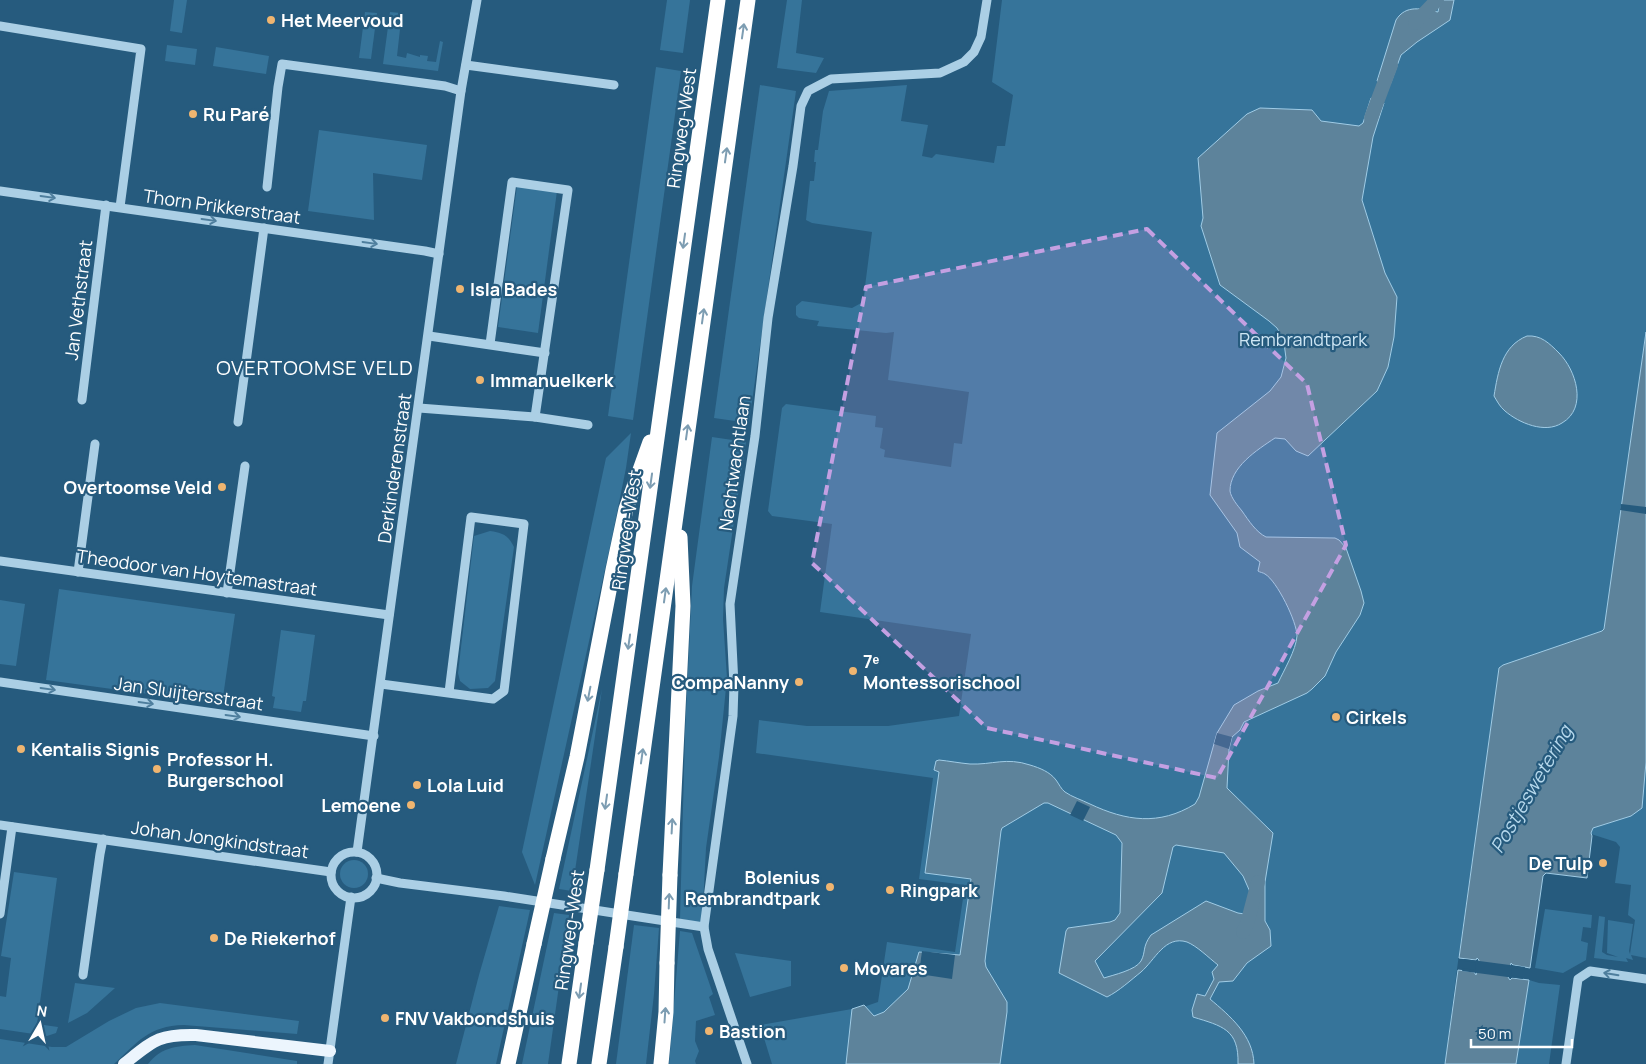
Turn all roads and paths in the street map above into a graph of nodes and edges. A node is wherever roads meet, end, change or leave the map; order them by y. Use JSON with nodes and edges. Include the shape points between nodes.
{"nodes":[{"id":1,"x":477,"y":0,"type":"edge"},
{"id":2,"x":718,"y":0,"type":"edge"},
{"id":3,"x":748,"y":0,"type":"edge"},
{"id":4,"x":987,"y":0,"type":"edge"},
{"id":5,"x":0,"y":26,"type":"edge"},
{"id":6,"x":466,"y":65,"type":"junction"},
{"id":7,"x":614,"y":85,"type":"dead end"},
{"id":8,"x":462,"y":91,"type":"junction"},
{"id":9,"x":267,"y":187,"type":"dead end"},
{"id":10,"x":0,"y":191,"type":"edge"},
{"id":11,"x":106,"y":205,"type":"junction"},
{"id":12,"x":120,"y":207,"type":"junction"},
{"id":13,"x":264,"y":228,"type":"junction"},
{"id":14,"x":440,"y":254,"type":"junction"},
{"id":15,"x":429,"y":336,"type":"junction"},
{"id":16,"x":490,"y":344,"type":"junction"},
{"id":17,"x":545,"y":352,"type":"junction"},
{"id":18,"x":82,"y":400,"type":"dead end"},
{"id":19,"x":419,"y":408,"type":"junction"},
{"id":20,"x":660,"y":415,"type":"junction"},
{"id":21,"x":535,"y":418,"type":"junction"},
{"id":22,"x":238,"y":422,"type":"dead end"},
{"id":23,"x":588,"y":425,"type":"dead end"},
{"id":24,"x":95,"y":444,"type":"dead end"},
{"id":25,"x":245,"y":466,"type":"dead end"},
{"id":26,"x":678,"y":497,"type":"junction"},
{"id":27,"x":0,"y":561,"type":"edge"},
{"id":28,"x":78,"y":572,"type":"junction"},
{"id":29,"x":227,"y":593,"type":"junction"},
{"id":30,"x":389,"y":616,"type":"junction"},
{"id":31,"x":0,"y":682,"type":"edge"},
{"id":32,"x":381,"y":684,"type":"junction"},
{"id":33,"x":449,"y":692,"type":"junction"},
{"id":34,"x":374,"y":736,"type":"junction"},
{"id":35,"x":0,"y":825,"type":"edge"},
{"id":36,"x":12,"y":826,"type":"junction"},
{"id":37,"x":103,"y":839,"type":"junction"},
{"id":38,"x":357,"y":852,"type":"junction"},
{"id":39,"x":331,"y":872,"type":"junction"},
{"id":40,"x":376,"y":878,"type":"junction"},
{"id":41,"x":351,"y":897,"type":"junction"},
{"id":42,"x":0,"y":914,"type":"edge"},
{"id":43,"x":704,"y":927,"type":"junction"},
{"id":44,"x":83,"y":975,"type":"dead end"},
{"id":45,"x":1646,"y":979,"type":"edge"},
{"id":46,"x":140,"y":1051,"type":"junction"},
{"id":47,"x":329,"y":1058,"type":"edge"},
{"id":48,"x":124,"y":1064,"type":"edge"},
{"id":49,"x":136,"y":1064,"type":"edge"},
{"id":50,"x":508,"y":1064,"type":"edge"},
{"id":51,"x":570,"y":1064,"type":"edge"},
{"id":52,"x":599,"y":1064,"type":"edge"},
{"id":53,"x":661,"y":1064,"type":"edge"},
{"id":54,"x":748,"y":1064,"type":"edge"},
{"id":55,"x":1566,"y":1064,"type":"edge"}],
"edges":[{"from":1,"to":6,"type":"street","name":"Derkinderenstraat"},
{"from":2,"to":20,"type":"highway","name":"Ringweg-West","one_way":true},
{"from":26,"to":3,"type":"highway","one_way":true},
{"from":4,"to":43,"type":"street","name":"Nachtwachtlaan","via":[[981,37],[974,52],[964,62],[940,73],[831,79],[808,91],[801,106],[768,318],[755,436],[730,604],[733,716]]},
{"from":5,"to":12,"type":"street","via":[[141,49]]},
{"from":6,"to":7,"type":"street"},
{"from":6,"to":8,"type":"street","name":"Derkinderenstraat"},
{"from":8,"to":9,"type":"street","via":[[282,64]]},
{"from":8,"to":14,"type":"street","name":"Derkinderenstraat"},
{"from":10,"to":11,"type":"street","name":"Thorn Prikkerstraat","one_way":true},
{"from":11,"to":12,"type":"street","name":"Thorn Prikkerstraat"},
{"from":11,"to":18,"type":"street","name":"Jan Vethstraat"},
{"from":12,"to":13,"type":"street","name":"Thorn Prikkerstraat","one_way":true},
{"from":13,"to":14,"type":"street","name":"Thorn Prikkerstraat","one_way":true},
{"from":13,"to":22,"type":"street"},
{"from":14,"to":15,"type":"street","name":"Derkinderenstraat"},
{"from":15,"to":16,"type":"street"},
{"from":15,"to":19,"type":"street","name":"Derkinderenstraat"},
{"from":16,"to":17,"type":"street"},
{"from":16,"to":17,"type":"street","via":[[512,182],[568,190]]},
{"from":17,"to":21,"type":"street"},
{"from":19,"to":21,"type":"street"},
{"from":19,"to":30,"type":"street","name":"Derkinderenstraat"},
{"from":20,"to":50,"type":"highway","one_way":true,"bridge":true,"via":[[626,509],[577,757]]},
{"from":20,"to":51,"type":"highway","name":"Ringweg-West","one_way":true,"bridge":true},
{"from":21,"to":23,"type":"street"},
{"from":24,"to":28,"type":"street"},
{"from":25,"to":29,"type":"street"},
{"from":52,"to":26,"type":"highway","one_way":true,"bridge":true},
{"from":53,"to":26,"type":"highway","one_way":true,"bridge":true,"via":[[683,606]]},
{"from":27,"to":28,"type":"street","name":"Theodoor van Hoytemastraat"},
{"from":28,"to":29,"type":"street","name":"Theodoor van Hoytemastraat"},
{"from":29,"to":30,"type":"street","name":"Theodoor van Hoytemastraat"},
{"from":30,"to":32,"type":"street","name":"Derkinderenstraat"},
{"from":31,"to":34,"type":"street","name":"Jan Sluijtersstraat","one_way":true},
{"from":32,"to":33,"type":"street"},
{"from":32,"to":34,"type":"street","name":"Derkinderenstraat"},
{"from":33,"to":33,"type":"street","via":[[471,517],[524,524],[504,690],[493,699]]},
{"from":34,"to":38,"type":"street","name":"Derkinderenstraat"},
{"from":35,"to":36,"type":"street","name":"Johan Jongkindstraat"},
{"from":36,"to":37,"type":"street","name":"Johan Jongkindstraat"},
{"from":36,"to":42,"type":"street"},
{"from":37,"to":39,"type":"street","name":"Johan Jongkindstraat"},
{"from":37,"to":44,"type":"street"},
{"from":38,"to":39,"type":"street","via":[[349,852],[336,860]]},
{"from":38,"to":40,"type":"street","via":[[372,861]]},
{"from":39,"to":41,"type":"street","via":[[336,888],[341,894]]},
{"from":40,"to":41,"type":"street","via":[[366,894]]},
{"from":40,"to":43,"type":"street"},
{"from":41,"to":47,"type":"street"},
{"from":43,"to":54,"type":"street","name":"Nachtwachtlaan","via":[[708,948]]},
{"from":45,"to":55,"type":"street","one_way":true,"via":[[1590,971],[1578,979]]},
{"from":46,"to":47,"type":"main road","via":[[161,1037],[174,1034]]},
{"from":46,"to":48,"type":"main road"},
{"from":46,"to":49,"type":"main road"}]}
